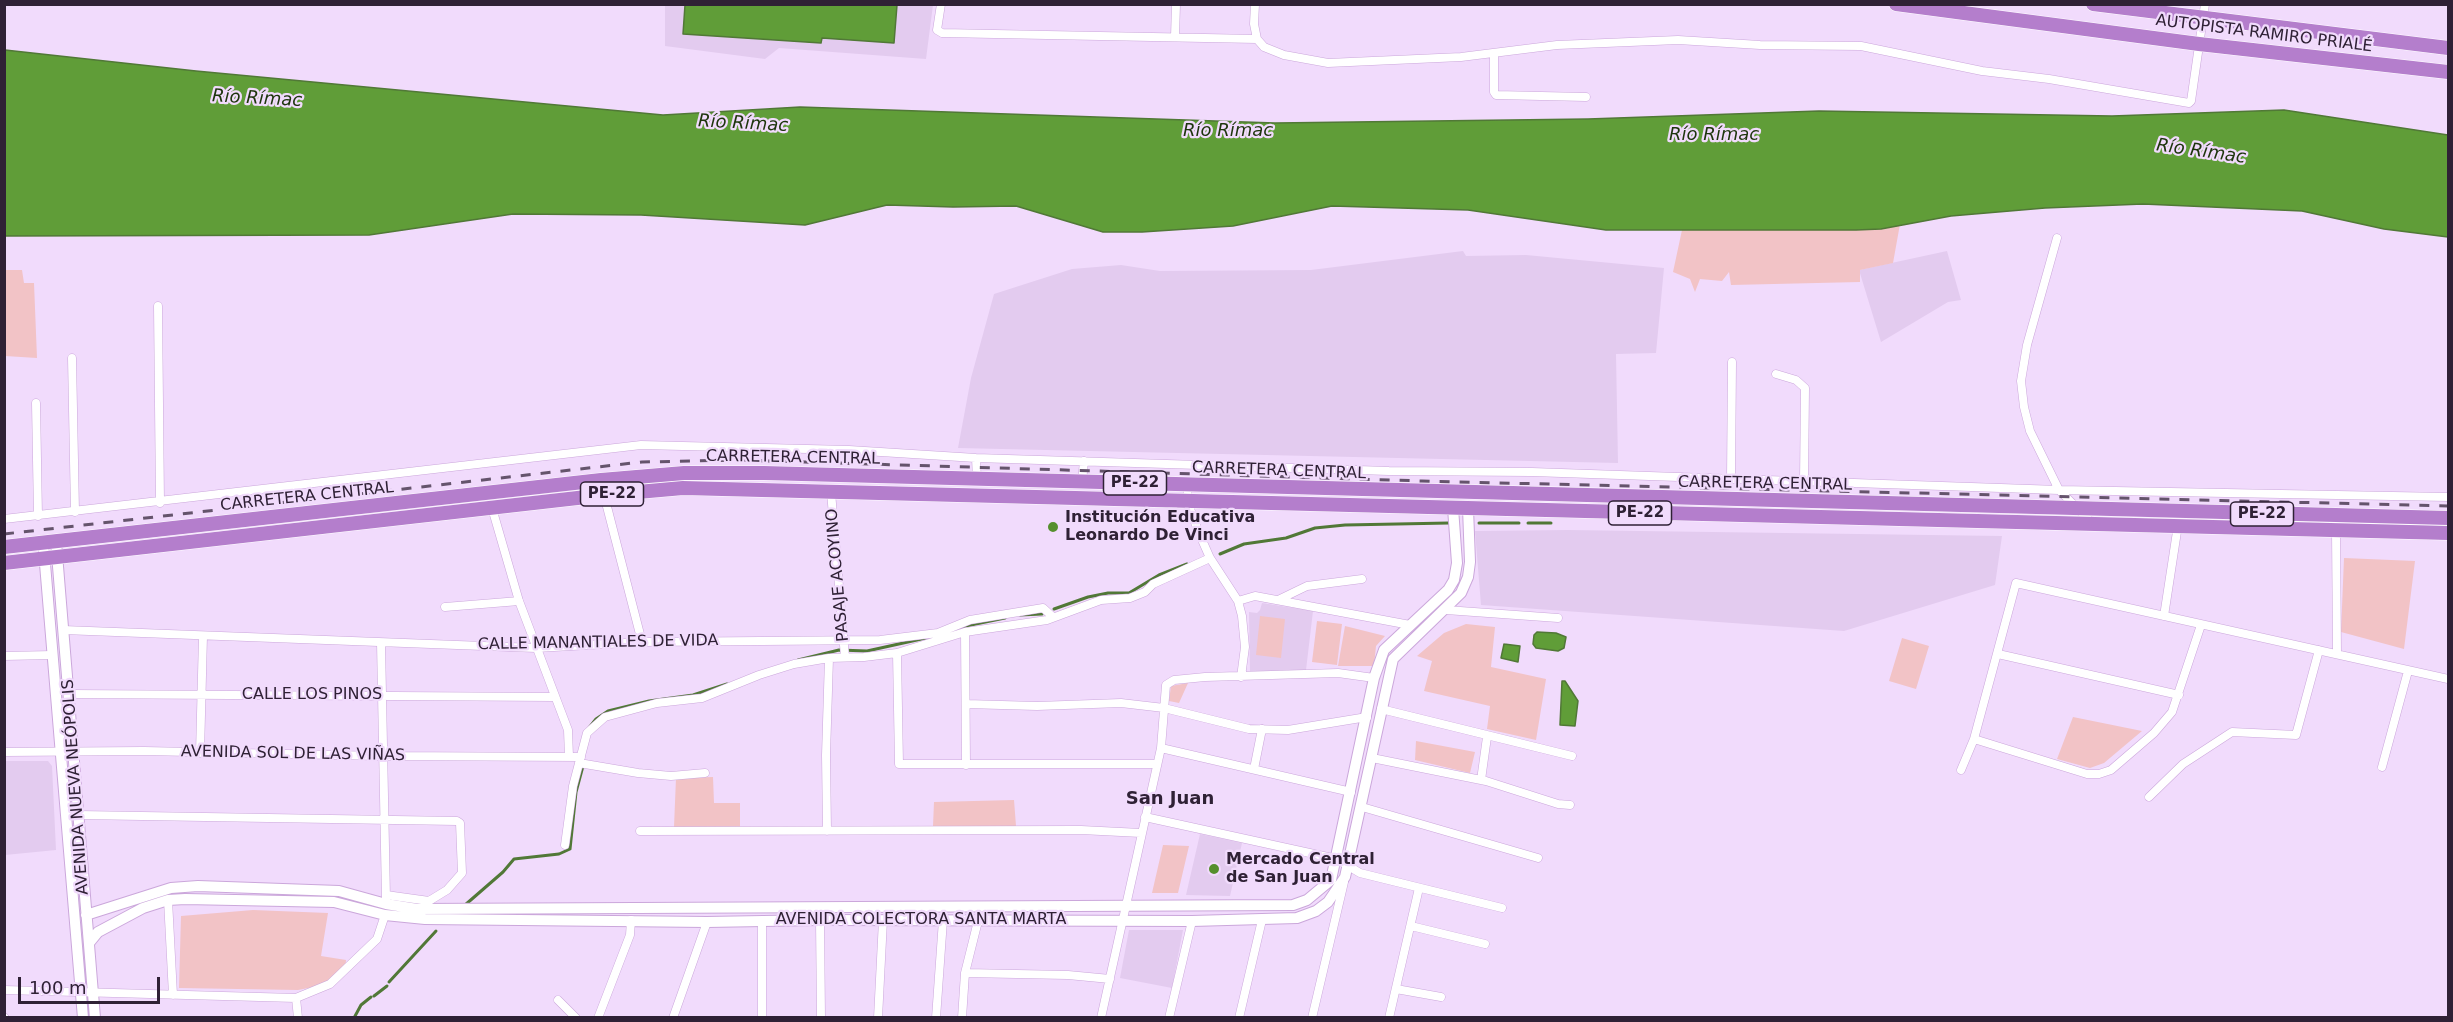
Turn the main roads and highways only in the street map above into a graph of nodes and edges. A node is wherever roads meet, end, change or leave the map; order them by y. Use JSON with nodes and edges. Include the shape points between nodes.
{"nodes":[{"id":1,"x":1896,"y":4,"type":"edge"},
{"id":2,"x":2093,"y":4,"type":"edge"},
{"id":3,"x":2204,"y":11,"type":"edge"},
{"id":4,"x":2448,"y":48,"type":"edge"},
{"id":5,"x":2448,"y":68,"type":"edge"},
{"id":6,"x":1653,"y":497,"type":"junction"},
{"id":7,"x":1653,"y":513,"type":"junction"},
{"id":8,"x":2448,"y":518,"type":"edge"},
{"id":9,"x":2448,"y":533,"type":"edge"},
{"id":10,"x":4,"y":547,"type":"edge"},
{"id":11,"x":4,"y":562,"type":"edge"}],
"edges":[{"from":1,"to":5,"type":"highway","name":"AUTOPISTA RAMIRO PRIALÉ","via":[[2199,44]]},
{"from":2,"to":3,"type":"highway","name":"AUTOPISTA RAMIRO PRIALÉ"},
{"from":3,"to":4,"type":"highway","name":"AUTOPISTA RAMIRO PRIALÉ"},
{"from":6,"to":7,"type":"highway"},
{"from":6,"to":8,"type":"highway","name":"CARRETERA CENTRAL","number":"PE-22"},
{"from":6,"to":10,"type":"highway","name":"CARRETERA CENTRAL","number":"PE-22","via":[[684,473]]},
{"from":7,"to":9,"type":"highway","name":"CARRETERA CENTRAL","number":"PE-22"},
{"from":7,"to":11,"type":"highway","name":"CARRETERA CENTRAL","number":"PE-22","via":[[683,488]]}]}
